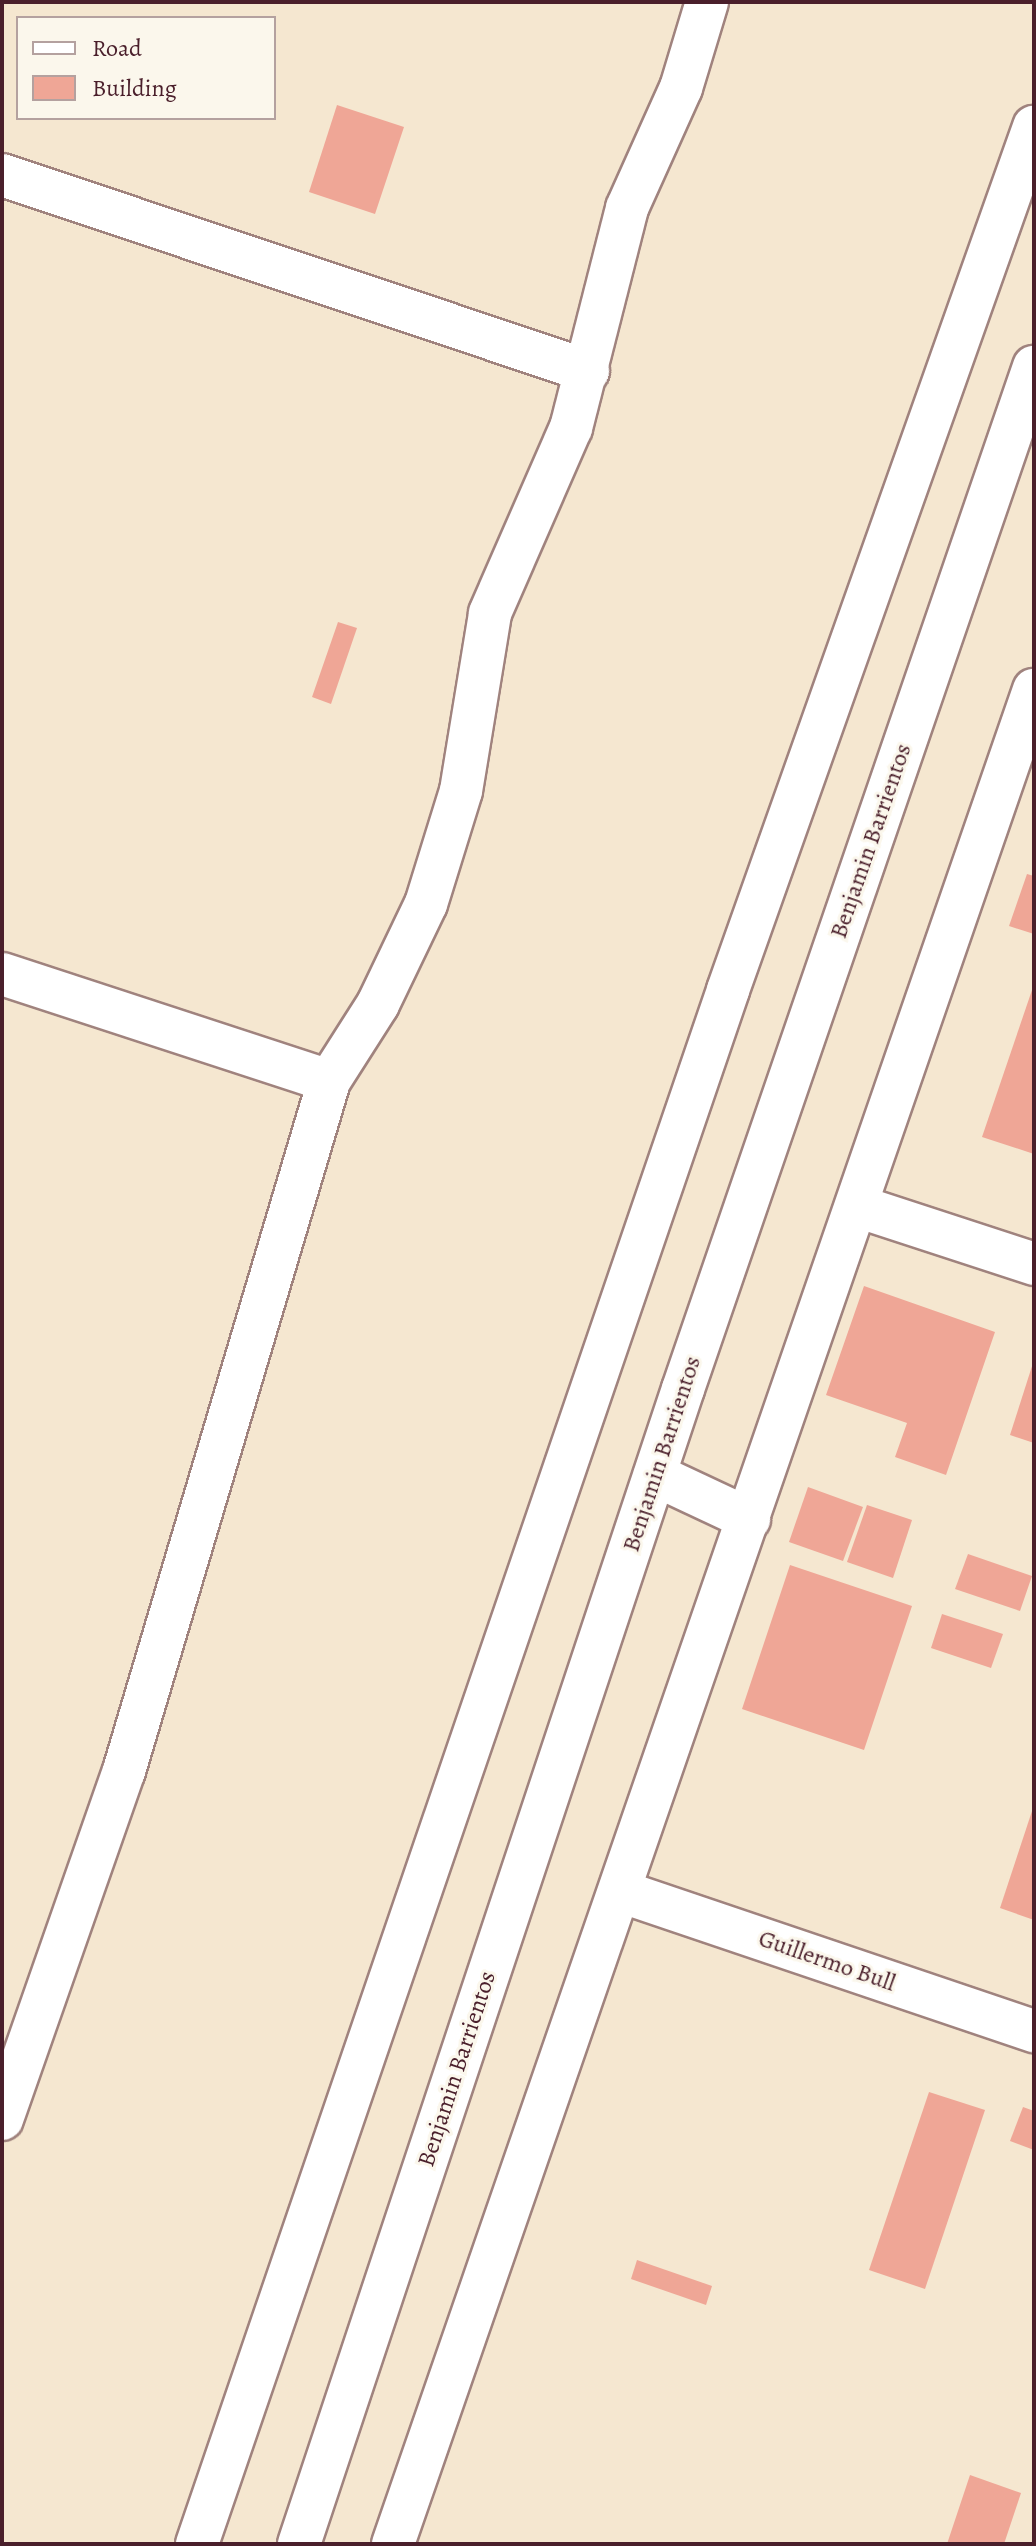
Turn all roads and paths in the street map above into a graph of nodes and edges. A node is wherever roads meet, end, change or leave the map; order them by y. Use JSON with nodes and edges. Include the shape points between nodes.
{"nodes":[{"id":1,"x":707,"y":2,"type":"edge"},
{"id":2,"x":1034,"y":127,"type":"edge"},
{"id":3,"x":2,"y":175,"type":"edge"},
{"id":4,"x":1034,"y":367,"type":"edge"},
{"id":5,"x":588,"y":371,"type":"junction"},
{"id":6,"x":1034,"y":690,"type":"edge"},
{"id":7,"x":2,"y":974,"type":"edge"},
{"id":8,"x":329,"y":1081,"type":"junction"},
{"id":9,"x":857,"y":1206,"type":"junction"},
{"id":10,"x":1034,"y":1264,"type":"edge"},
{"id":11,"x":655,"y":1475,"type":"junction"},
{"id":12,"x":749,"y":1519,"type":"junction"},
{"id":13,"x":620,"y":1891,"type":"junction"},
{"id":14,"x":1034,"y":2031,"type":"edge"},
{"id":15,"x":2,"y":2119,"type":"edge"},
{"id":16,"x":197,"y":2544,"type":"edge"},
{"id":17,"x":299,"y":2544,"type":"edge"},
{"id":18,"x":393,"y":2544,"type":"edge"}],
"edges":[{"from":1,"to":5,"type":"street","via":[[681,88],[627,208]]},
{"from":2,"to":16,"type":"street","via":[[728,990]]},
{"from":3,"to":5,"type":"street"},
{"from":4,"to":11,"type":"street","name":"Benjamin Barrientos"},
{"from":5,"to":8,"type":"street","via":[[571,428],[490,613],[461,791],[426,904],[378,1004]]},
{"from":6,"to":9,"type":"street"},
{"from":7,"to":8,"type":"street"},
{"from":8,"to":15,"type":"street","via":[[124,1771]]},
{"from":9,"to":10,"type":"street"},
{"from":9,"to":12,"type":"street"},
{"from":11,"to":12,"type":"street"},
{"from":11,"to":17,"type":"street","name":"Benjamin Barrientos"},
{"from":12,"to":13,"type":"street"},
{"from":13,"to":14,"type":"street","name":"Guillermo Bull"},
{"from":13,"to":18,"type":"street"}]}
